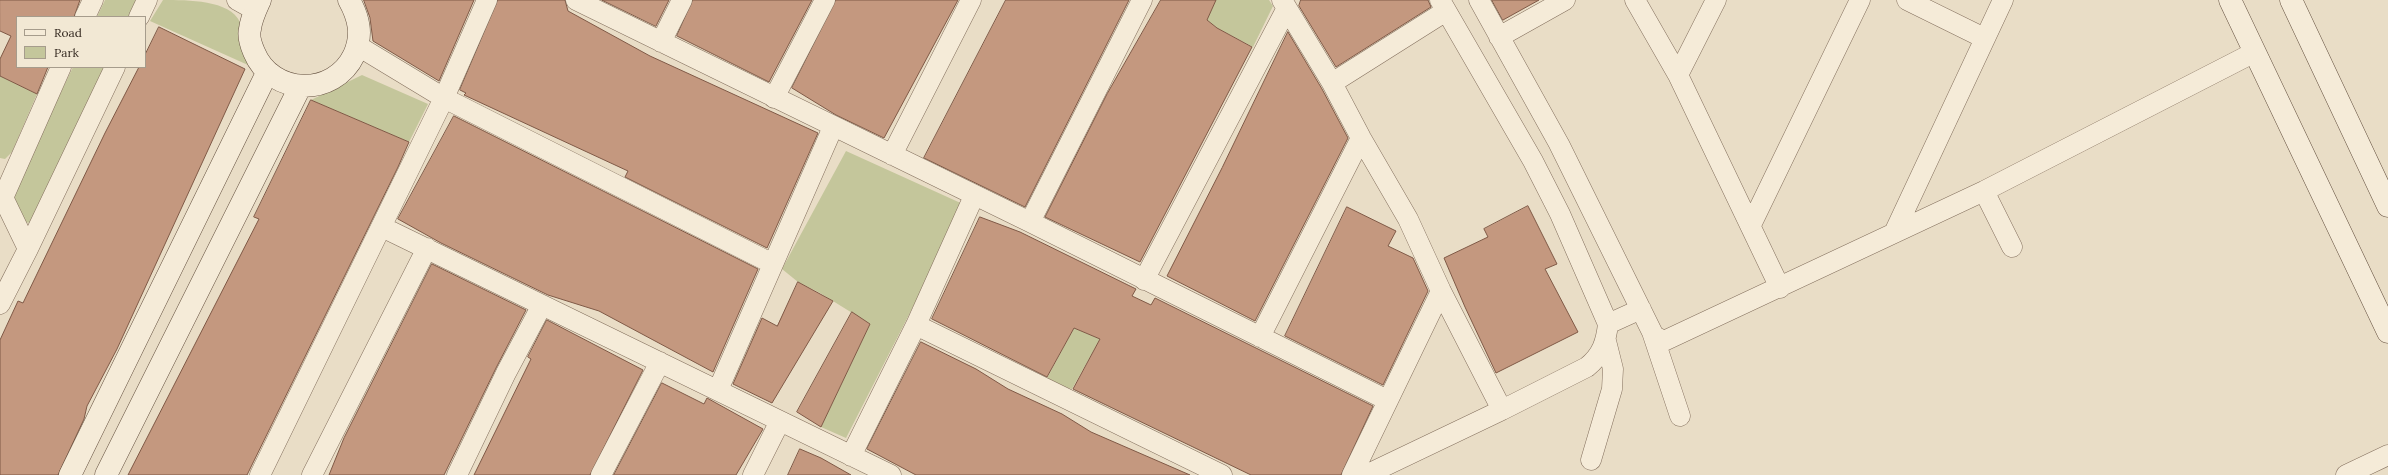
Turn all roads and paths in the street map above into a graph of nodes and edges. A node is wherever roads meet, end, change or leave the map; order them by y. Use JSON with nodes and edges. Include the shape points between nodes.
{"nodes":[{"id":1,"x":93,"y":0,"type":"edge"},
{"id":2,"x":147,"y":0,"type":"edge"},
{"id":3,"x":349,"y":0,"type":"edge"},
{"id":4,"x":487,"y":0,"type":"edge"},
{"id":5,"x":576,"y":0,"type":"edge"},
{"id":6,"x":682,"y":0,"type":"edge"},
{"id":7,"x":824,"y":0,"type":"edge"},
{"id":8,"x":971,"y":0,"type":"edge"},
{"id":9,"x":1142,"y":0,"type":"edge"},
{"id":10,"x":1478,"y":0,"type":"edge"},
{"id":11,"x":1565,"y":0,"type":"edge"},
{"id":12,"x":1635,"y":0,"type":"edge"},
{"id":13,"x":1716,"y":0,"type":"edge"},
{"id":14,"x":1860,"y":0,"type":"edge"},
{"id":15,"x":1907,"y":0,"type":"edge"},
{"id":16,"x":2003,"y":0,"type":"edge"},
{"id":17,"x":2230,"y":0,"type":"edge"},
{"id":18,"x":2291,"y":0,"type":"edge"},
{"id":19,"x":251,"y":3,"type":"edge"},
{"id":20,"x":1285,"y":4,"type":"edge"},
{"id":21,"x":1443,"y":6,"type":"edge"},
{"id":22,"x":85,"y":16,"type":"edge"},
{"id":23,"x":139,"y":16,"type":"edge"},
{"id":24,"x":1499,"y":37,"type":"junction"},
{"id":25,"x":1984,"y":38,"type":"junction"},
{"id":26,"x":661,"y":42,"type":"junction"},
{"id":27,"x":358,"y":46,"type":"junction"},
{"id":28,"x":2255,"y":52,"type":"junction"},
{"id":29,"x":61,"y":68,"type":"edge"},
{"id":30,"x":115,"y":68,"type":"edge"},
{"id":31,"x":267,"y":73,"type":"junction"},
{"id":32,"x":1678,"y":75,"type":"junction"},
{"id":33,"x":1332,"y":83,"type":"junction"},
{"id":34,"x":300,"y":87,"type":"junction"},
{"id":35,"x":444,"y":98,"type":"junction"},
{"id":36,"x":774,"y":98,"type":"junction"},
{"id":37,"x":833,"y":127,"type":"junction"},
{"id":38,"x":1361,"y":138,"type":"junction"},
{"id":39,"x":892,"y":155,"type":"junction"},
{"id":40,"x":1984,"y":191,"type":"junction"},
{"id":41,"x":1,"y":194,"type":"edge"},
{"id":42,"x":974,"y":196,"type":"junction"},
{"id":43,"x":2388,"y":206,"type":"edge"},
{"id":44,"x":1030,"y":222,"type":"junction"},
{"id":45,"x":1751,"y":226,"type":"junction"},
{"id":46,"x":382,"y":227,"type":"junction"},
{"id":47,"x":1894,"y":233,"type":"junction"},
{"id":48,"x":2012,"y":247,"type":"dead end"},
{"id":49,"x":427,"y":248,"type":"junction"},
{"id":50,"x":28,"y":249,"type":"junction"},
{"id":51,"x":773,"y":264,"type":"junction"},
{"id":52,"x":1144,"y":280,"type":"junction"},
{"id":53,"x":1780,"y":288,"type":"junction"},
{"id":54,"x":1441,"y":291,"type":"junction"},
{"id":55,"x":0,"y":304,"type":"edge"},
{"id":56,"x":542,"y":305,"type":"junction"},
{"id":57,"x":1641,"y":309,"type":"junction"},
{"id":58,"x":916,"y":325,"type":"junction"},
{"id":59,"x":1607,"y":332,"type":"junction"},
{"id":60,"x":1652,"y":332,"type":"junction"},
{"id":61,"x":2388,"y":332,"type":"edge"},
{"id":62,"x":1260,"y":337,"type":"junction"},
{"id":63,"x":660,"y":362,"type":"junction"},
{"id":64,"x":718,"y":390,"type":"junction"},
{"id":65,"x":1387,"y":400,"type":"junction"},
{"id":66,"x":1502,"y":410,"type":"junction"},
{"id":67,"x":1680,"y":416,"type":"dead end"},
{"id":68,"x":780,"y":421,"type":"junction"},
{"id":69,"x":2388,"y":455,"type":"edge"},
{"id":70,"x":851,"y":456,"type":"junction"},
{"id":71,"x":1591,"y":460,"type":"dead end"},
{"id":72,"x":70,"y":475,"type":"edge"},
{"id":73,"x":106,"y":475,"type":"edge"},
{"id":74,"x":260,"y":475,"type":"edge"},
{"id":75,"x":312,"y":475,"type":"edge"},
{"id":76,"x":457,"y":475,"type":"edge"},
{"id":77,"x":601,"y":475,"type":"edge"},
{"id":78,"x":754,"y":475,"type":"edge"},
{"id":79,"x":891,"y":475,"type":"edge"},
{"id":80,"x":1222,"y":475,"type":"edge"},
{"id":81,"x":1352,"y":475,"type":"edge"},
{"id":82,"x":1366,"y":475,"type":"edge"},
{"id":83,"x":2346,"y":475,"type":"edge"}],
"edges":[{"from":1,"to":22,"type":"street"},
{"from":2,"to":23,"type":"street"},
{"from":3,"to":27,"type":"street","via":[[356,13],[360,30]]},
{"from":4,"to":35,"type":"street"},
{"from":5,"to":26,"type":"street"},
{"from":6,"to":26,"type":"street"},
{"from":7,"to":36,"type":"street"},
{"from":8,"to":39,"type":"street"},
{"from":9,"to":44,"type":"street"},
{"from":10,"to":24,"type":"street"},
{"from":11,"to":24,"type":"street"},
{"from":12,"to":32,"type":"street"},
{"from":13,"to":32,"type":"street"},
{"from":14,"to":45,"type":"street"},
{"from":15,"to":25,"type":"street"},
{"from":16,"to":25,"type":"street"},
{"from":17,"to":28,"type":"street"},
{"from":18,"to":43,"type":"street"},
{"from":19,"to":31,"type":"street","via":[[251,45],[257,60]]},
{"from":20,"to":33,"type":"street"},
{"from":20,"to":52,"type":"street"},
{"from":21,"to":33,"type":"street"},
{"from":21,"to":59,"type":"street","via":[[1533,161],[1560,214]]},
{"from":24,"to":57,"type":"street","via":[[1566,158]]},
{"from":25,"to":47,"type":"street"},
{"from":26,"to":36,"type":"street"},
{"from":27,"to":34,"type":"street","via":[[350,64],[336,77],[319,85]]},
{"from":27,"to":35,"type":"street"},
{"from":28,"to":40,"type":"street"},
{"from":28,"to":61,"type":"street"},
{"from":29,"to":41,"type":"street"},
{"from":30,"to":50,"type":"street"},
{"from":31,"to":34,"type":"street","via":[[283,83]]},
{"from":31,"to":72,"type":"street"},
{"from":32,"to":45,"type":"street"},
{"from":33,"to":38,"type":"street"},
{"from":34,"to":73,"type":"street"},
{"from":35,"to":46,"type":"street"},
{"from":35,"to":51,"type":"street"},
{"from":36,"to":37,"type":"street"},
{"from":37,"to":39,"type":"street"},
{"from":37,"to":51,"type":"street"},
{"from":38,"to":54,"type":"street","via":[[1408,219]]},
{"from":38,"to":62,"type":"street"},
{"from":39,"to":42,"type":"street"},
{"from":40,"to":47,"type":"street"},
{"from":40,"to":48,"type":"street"},
{"from":41,"to":50,"type":"street"},
{"from":42,"to":44,"type":"street"},
{"from":42,"to":58,"type":"street"},
{"from":44,"to":52,"type":"street"},
{"from":45,"to":53,"type":"street"},
{"from":46,"to":49,"type":"street"},
{"from":46,"to":74,"type":"street"},
{"from":47,"to":53,"type":"street"},
{"from":49,"to":56,"type":"street"},
{"from":49,"to":75,"type":"street"},
{"from":50,"to":55,"type":"street"},
{"from":51,"to":64,"type":"street"},
{"from":52,"to":62,"type":"street"},
{"from":53,"to":60,"type":"street","via":[[1668,341],[1660,341]]},
{"from":54,"to":65,"type":"street"},
{"from":54,"to":66,"type":"street"},
{"from":56,"to":63,"type":"street"},
{"from":56,"to":76,"type":"street"},
{"from":57,"to":59,"type":"street"},
{"from":57,"to":60,"type":"street"},
{"from":58,"to":70,"type":"street"},
{"from":58,"to":80,"type":"street"},
{"from":59,"to":66,"type":"street","via":[[1596,360],[1587,367]]},
{"from":59,"to":71,"type":"street","via":[[1613,369],[1612,389]]},
{"from":60,"to":67,"type":"street"},
{"from":62,"to":65,"type":"street"},
{"from":63,"to":64,"type":"street"},
{"from":63,"to":77,"type":"street"},
{"from":64,"to":68,"type":"street"},
{"from":65,"to":81,"type":"street"},
{"from":66,"to":82,"type":"street"},
{"from":68,"to":70,"type":"street"},
{"from":68,"to":78,"type":"street"},
{"from":69,"to":83,"type":"street"},
{"from":70,"to":79,"type":"street"}]}
